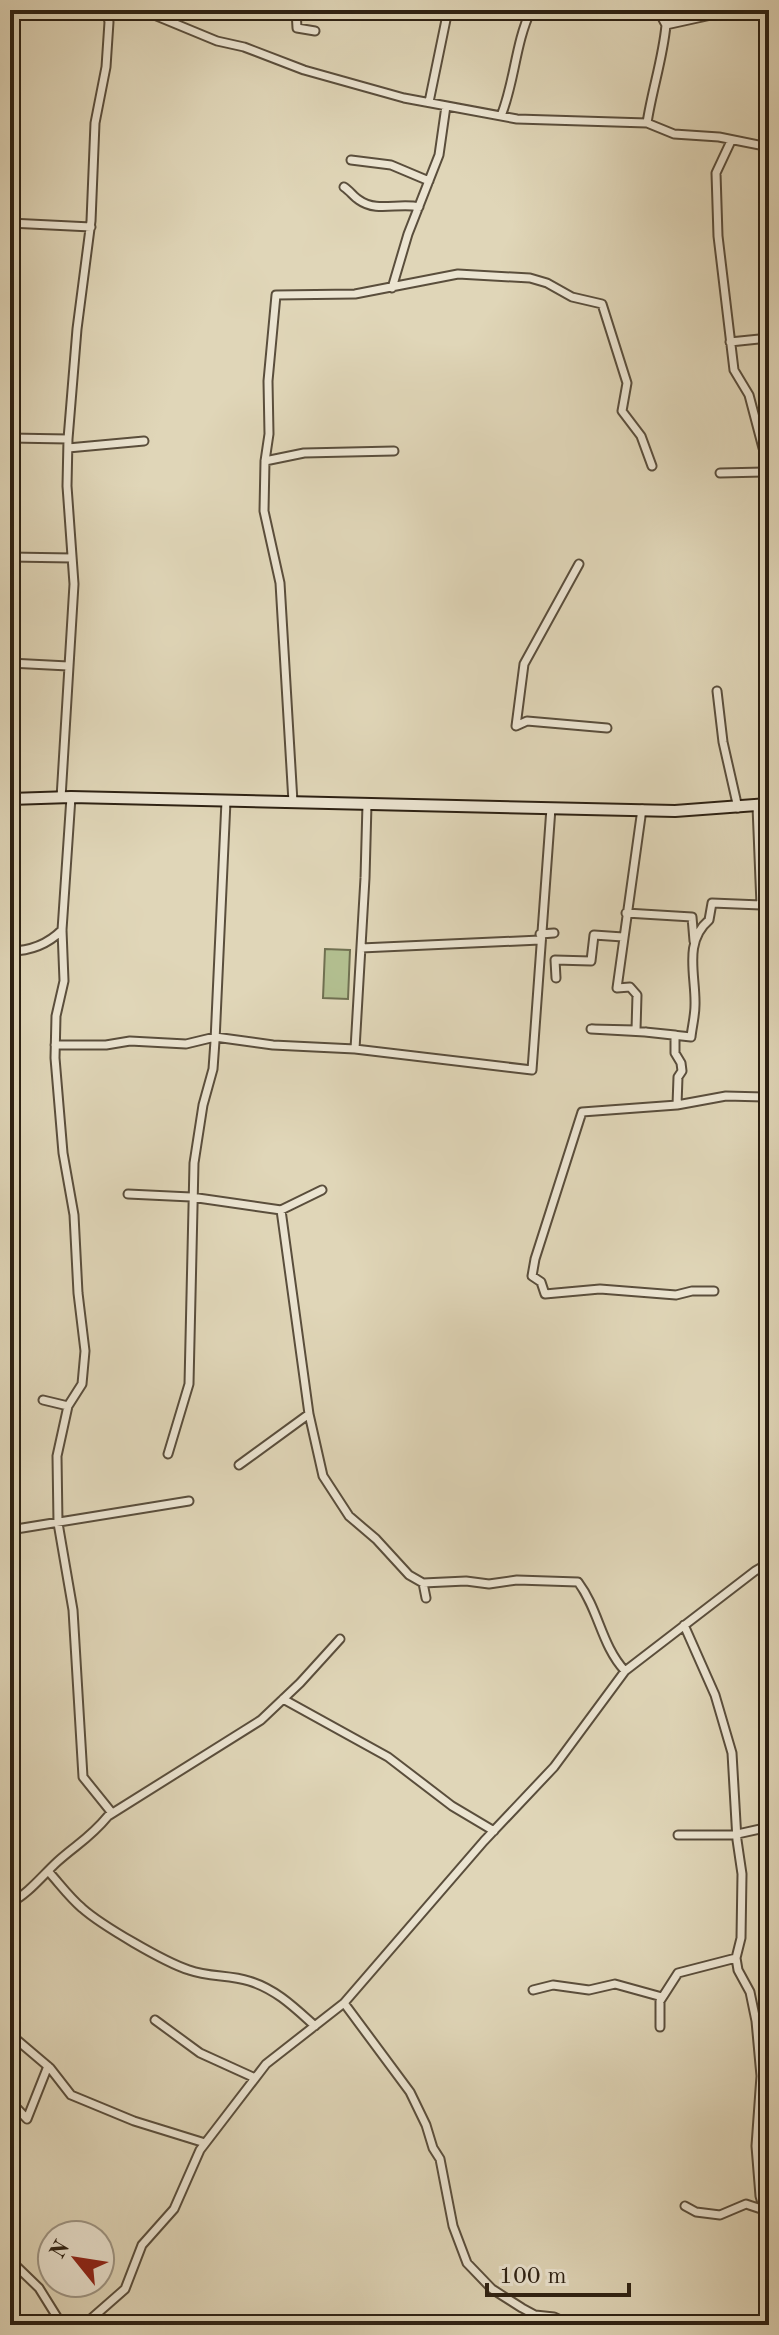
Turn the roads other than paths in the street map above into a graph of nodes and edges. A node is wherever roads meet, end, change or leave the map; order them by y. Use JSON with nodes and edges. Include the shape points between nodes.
{"nodes":[{"id":1,"x":106,"y":10,"type":"edge"},
{"id":2,"x":142,"y":10,"type":"edge"},
{"id":3,"x":296,"y":10,"type":"edge"},
{"id":4,"x":448,"y":10,"type":"edge"},
{"id":5,"x":531,"y":10,"type":"edge"},
{"id":6,"x":658,"y":10,"type":"edge"},
{"id":7,"x":734,"y":10,"type":"edge"},
{"id":8,"x":666,"y":25,"type":"junction"},
{"id":9,"x":315,"y":31,"type":"dead end"},
{"id":10,"x":429,"y":102,"type":"junction"},
{"id":11,"x":446,"y":106,"type":"junction"},
{"id":12,"x":501,"y":116,"type":"junction"},
{"id":13,"x":647,"y":123,"type":"junction"},
{"id":14,"x":731,"y":141,"type":"junction"},
{"id":15,"x":769,"y":147,"type":"edge"},
{"id":16,"x":351,"y":160,"type":"dead end"},
{"id":17,"x":429,"y":181,"type":"junction"},
{"id":18,"x":344,"y":187,"type":"dead end"},
{"id":19,"x":419,"y":207,"type":"junction"},
{"id":20,"x":10,"y":223,"type":"edge"},
{"id":21,"x":91,"y":227,"type":"junction"},
{"id":22,"x":392,"y":288,"type":"junction"},
{"id":23,"x":769,"y":338,"type":"edge"},
{"id":24,"x":730,"y":342,"type":"junction"},
{"id":25,"x":10,"y":438,"type":"edge"},
{"id":26,"x":68,"y":439,"type":"junction"},
{"id":27,"x":144,"y":441,"type":"dead end"},
{"id":28,"x":68,"y":448,"type":"junction"},
{"id":29,"x":394,"y":451,"type":"dead end"},
{"id":30,"x":769,"y":453,"type":"edge"},
{"id":31,"x":265,"y":461,"type":"junction"},
{"id":32,"x":652,"y":466,"type":"dead end"},
{"id":33,"x":769,"y":472,"type":"edge"},
{"id":34,"x":720,"y":473,"type":"dead end"},
{"id":35,"x":10,"y":557,"type":"edge"},
{"id":36,"x":72,"y":558,"type":"junction"},
{"id":37,"x":579,"y":564,"type":"dead end"},
{"id":38,"x":10,"y":663,"type":"edge"},
{"id":39,"x":68,"y":666,"type":"junction"},
{"id":40,"x":717,"y":691,"type":"dead end"},
{"id":41,"x":607,"y":728,"type":"dead end"},
{"id":42,"x":66,"y":798,"type":"junction"},
{"id":43,"x":10,"y":799,"type":"edge"},
{"id":44,"x":226,"y":801,"type":"junction"},
{"id":45,"x":293,"y":802,"type":"junction"},
{"id":46,"x":367,"y":804,"type":"junction"},
{"id":47,"x":763,"y":805,"type":"edge"},
{"id":48,"x":551,"y":808,"type":"junction"},
{"id":49,"x":738,"y":808,"type":"junction"},
{"id":50,"x":642,"y":809,"type":"junction"},
{"id":51,"x":626,"y":913,"type":"junction"},
{"id":52,"x":62,"y":930,"type":"junction"},
{"id":53,"x":554,"y":933,"type":"dead end"},
{"id":54,"x":540,"y":937,"type":"junction"},
{"id":55,"x":623,"y":937,"type":"junction"},
{"id":56,"x":694,"y":945,"type":"junction"},
{"id":57,"x":361,"y":948,"type":"junction"},
{"id":58,"x":10,"y":951,"type":"edge"},
{"id":59,"x":556,"y":978,"type":"dead end"},
{"id":60,"x":645,"y":1032,"type":"junction"},
{"id":61,"x":215,"y":1037,"type":"junction"},
{"id":62,"x":55,"y":1045,"type":"junction"},
{"id":63,"x":355,"y":1049,"type":"junction"},
{"id":64,"x":769,"y":1097,"type":"edge"},
{"id":65,"x":677,"y":1105,"type":"junction"},
{"id":66,"x":322,"y":1190,"type":"dead end"},
{"id":67,"x":128,"y":1194,"type":"dead end"},
{"id":68,"x":191,"y":1197,"type":"junction"},
{"id":69,"x":281,"y":1210,"type":"junction"},
{"id":70,"x":714,"y":1291,"type":"dead end"},
{"id":71,"x":43,"y":1400,"type":"dead end"},
{"id":72,"x":68,"y":1406,"type":"junction"},
{"id":73,"x":309,"y":1414,"type":"junction"},
{"id":74,"x":168,"y":1454,"type":"dead end"},
{"id":75,"x":239,"y":1465,"type":"dead end"},
{"id":76,"x":189,"y":1501,"type":"dead end"},
{"id":77,"x":58,"y":1523,"type":"junction"},
{"id":78,"x":10,"y":1530,"type":"edge"},
{"id":79,"x":769,"y":1563,"type":"edge"},
{"id":80,"x":423,"y":1583,"type":"junction"},
{"id":81,"x":426,"y":1598,"type":"dead end"},
{"id":82,"x":684,"y":1625,"type":"junction"},
{"id":83,"x":340,"y":1639,"type":"dead end"},
{"id":84,"x":625,"y":1671,"type":"junction"},
{"id":85,"x":283,"y":1699,"type":"junction"},
{"id":86,"x":112,"y":1813,"type":"junction"},
{"id":87,"x":769,"y":1827,"type":"edge"},
{"id":88,"x":494,"y":1831,"type":"junction"},
{"id":89,"x":737,"y":1833,"type":"junction"},
{"id":90,"x":678,"y":1835,"type":"dead end"},
{"id":91,"x":48,"y":1871,"type":"junction"},
{"id":92,"x":10,"y":1903,"type":"edge"},
{"id":93,"x":736,"y":1958,"type":"junction"},
{"id":94,"x":533,"y":1990,"type":"dead end"},
{"id":95,"x":662,"y":1997,"type":"junction"},
{"id":96,"x":344,"y":2003,"type":"junction"},
{"id":97,"x":155,"y":2020,"type":"dead end"},
{"id":98,"x":315,"y":2026,"type":"junction"},
{"id":99,"x":660,"y":2027,"type":"dead end"},
{"id":100,"x":10,"y":2034,"type":"edge"},
{"id":101,"x":48,"y":2066,"type":"junction"},
{"id":102,"x":255,"y":2078,"type":"junction"},
{"id":103,"x":10,"y":2101,"type":"edge"},
{"id":104,"x":205,"y":2143,"type":"junction"},
{"id":105,"x":685,"y":2206,"type":"dead end"},
{"id":106,"x":764,"y":2210,"type":"junction"},
{"id":107,"x":769,"y":2222,"type":"edge"},
{"id":108,"x":10,"y":2260,"type":"edge"},
{"id":109,"x":548,"y":2317,"type":"junction"},
{"id":110,"x":62,"y":2325,"type":"edge"},
{"id":111,"x":84,"y":2325,"type":"edge"},
{"id":112,"x":399,"y":2325,"type":"edge"},
{"id":113,"x":411,"y":2325,"type":"edge"},
{"id":114,"x":543,"y":2325,"type":"edge"},
{"id":115,"x":571,"y":2325,"type":"edge"}],
"edges":[{"from":1,"to":21,"type":"street","via":[[109,37],[95,123]]},
{"from":2,"to":10,"type":"street","via":[[304,70]]},
{"from":3,"to":9,"type":"street","via":[[297,28]]},
{"from":4,"to":10,"type":"street"},
{"from":5,"to":12,"type":"street"},
{"from":6,"to":8,"type":"street"},
{"from":7,"to":8,"type":"street"},
{"from":8,"to":13,"type":"street"},
{"from":10,"to":11,"type":"street"},
{"from":11,"to":12,"type":"street"},
{"from":11,"to":17,"type":"street","via":[[439,155]]},
{"from":12,"to":13,"type":"street"},
{"from":13,"to":14,"type":"street","via":[[674,134]]},
{"from":14,"to":15,"type":"street"},
{"from":14,"to":24,"type":"street","via":[[716,173]]},
{"from":16,"to":17,"type":"street","via":[[391,165]]},
{"from":17,"to":19,"type":"street"},
{"from":18,"to":19,"type":"street","via":[[360,202],[374,206]]},
{"from":19,"to":22,"type":"street"},
{"from":20,"to":21,"type":"street"},
{"from":21,"to":26,"type":"street"},
{"from":22,"to":31,"type":"street","via":[[276,295]]},
{"from":22,"to":32,"type":"street","via":[[458,274],[517,277],[602,304],[627,383],[622,411],[641,436]]},
{"from":23,"to":24,"type":"street"},
{"from":24,"to":30,"type":"street","via":[[734,370],[749,395],[763,448]]},
{"from":25,"to":26,"type":"street"},
{"from":26,"to":28,"type":"street"},
{"from":27,"to":28,"type":"street"},
{"from":28,"to":36,"type":"street"},
{"from":29,"to":31,"type":"street","via":[[304,453]]},
{"from":31,"to":45,"type":"street","via":[[264,511],[280,583]]},
{"from":33,"to":34,"type":"street"},
{"from":35,"to":36,"type":"street"},
{"from":36,"to":39,"type":"street"},
{"from":37,"to":41,"type":"street","via":[[524,664],[516,726],[527,721]]},
{"from":38,"to":39,"type":"street"},
{"from":39,"to":42,"type":"street"},
{"from":40,"to":49,"type":"street"},
{"from":42,"to":43,"type":"main road"},
{"from":42,"to":44,"type":"main road"},
{"from":42,"to":52,"type":"street"},
{"from":44,"to":45,"type":"main road"},
{"from":44,"to":61,"type":"street"},
{"from":45,"to":46,"type":"main road"},
{"from":46,"to":48,"type":"main road"},
{"from":46,"to":57,"type":"street"},
{"from":47,"to":49,"type":"main road"},
{"from":47,"to":56,"type":"street","via":[[761,905],[712,903]]},
{"from":48,"to":50,"type":"main road"},
{"from":48,"to":54,"type":"street"},
{"from":49,"to":50,"type":"main road"},
{"from":50,"to":51,"type":"street"},
{"from":51,"to":55,"type":"street"},
{"from":51,"to":56,"type":"street","via":[[692,917]]},
{"from":52,"to":58,"type":"street","via":[[26,951]]},
{"from":52,"to":62,"type":"street","via":[[64,981]]},
{"from":53,"to":54,"type":"street"},
{"from":54,"to":57,"type":"street"},
{"from":54,"to":63,"type":"street","via":[[532,1070]]},
{"from":55,"to":59,"type":"street","via":[[594,935],[591,961],[555,960]]},
{"from":55,"to":60,"type":"street","via":[[617,988],[630,987],[637,995],[636,1030],[591,1029]]},
{"from":56,"to":60,"type":"street","via":[[691,1037]]},
{"from":57,"to":63,"type":"street"},
{"from":60,"to":65,"type":"street","via":[[675,1035],[682,1071]]},
{"from":61,"to":62,"type":"street","via":[[186,1044]]},
{"from":61,"to":63,"type":"street"},
{"from":61,"to":68,"type":"street"},
{"from":62,"to":72,"type":"street","via":[[85,1351],[82,1384]]},
{"from":64,"to":65,"type":"street","via":[[726,1096]]},
{"from":65,"to":70,"type":"street","via":[[582,1112],[532,1276],[545,1294],[600,1289],[676,1295]]},
{"from":66,"to":69,"type":"street"},
{"from":67,"to":68,"type":"street"},
{"from":68,"to":69,"type":"street"},
{"from":68,"to":74,"type":"street","via":[[189,1384]]},
{"from":69,"to":73,"type":"street"},
{"from":71,"to":72,"type":"street"},
{"from":72,"to":77,"type":"street","via":[[57,1456]]},
{"from":73,"to":75,"type":"street"},
{"from":73,"to":80,"type":"street","via":[[323,1476],[349,1516]]},
{"from":76,"to":77,"type":"street"},
{"from":77,"to":78,"type":"street"},
{"from":77,"to":86,"type":"street","via":[[73,1610],[83,1777]]},
{"from":79,"to":82,"type":"street"},
{"from":80,"to":81,"type":"street"},
{"from":80,"to":84,"type":"street","via":[[578,1582],[613,1658]]},
{"from":82,"to":84,"type":"street"},
{"from":82,"to":89,"type":"street","via":[[715,1695],[732,1753]]},
{"from":83,"to":85,"type":"street"},
{"from":84,"to":88,"type":"street","via":[[554,1767]]},
{"from":85,"to":86,"type":"street","via":[[261,1720]]},
{"from":85,"to":88,"type":"street","via":[[388,1757]]},
{"from":86,"to":91,"type":"street"},
{"from":87,"to":89,"type":"street"},
{"from":88,"to":96,"type":"street"},
{"from":89,"to":90,"type":"street"},
{"from":89,"to":93,"type":"street","via":[[742,1874]]},
{"from":91,"to":92,"type":"street"},
{"from":91,"to":98,"type":"street","via":[[83,1909],[142,1947],[187,1970],[269,1989]]},
{"from":93,"to":95,"type":"street","via":[[678,1973]]},
{"from":93,"to":106,"type":"street","via":[[756,2021],[761,2076],[756,2146]]},
{"from":94,"to":95,"type":"street","via":[[553,1985],[589,1990],[615,1984]]},
{"from":95,"to":99,"type":"street"},
{"from":96,"to":98,"type":"street"},
{"from":96,"to":109,"type":"street","via":[[410,2092],[426,2125],[467,2263],[492,2289],[535,2315]]},
{"from":97,"to":102,"type":"street","via":[[200,2053]]},
{"from":98,"to":102,"type":"street"},
{"from":100,"to":101,"type":"street"},
{"from":101,"to":103,"type":"street","via":[[27,2119]]},
{"from":101,"to":104,"type":"street","via":[[71,2095]]},
{"from":102,"to":104,"type":"street"},
{"from":104,"to":111,"type":"street","via":[[174,2209],[142,2245],[125,2289]]},
{"from":105,"to":106,"type":"street","via":[[720,2215],[746,2204]]},
{"from":106,"to":107,"type":"street"},
{"from":108,"to":110,"type":"street","via":[[39,2288]]},
{"from":109,"to":114,"type":"street"},
{"from":109,"to":115,"type":"street"},
{"from":112,"to":113,"type":"street"}]}
